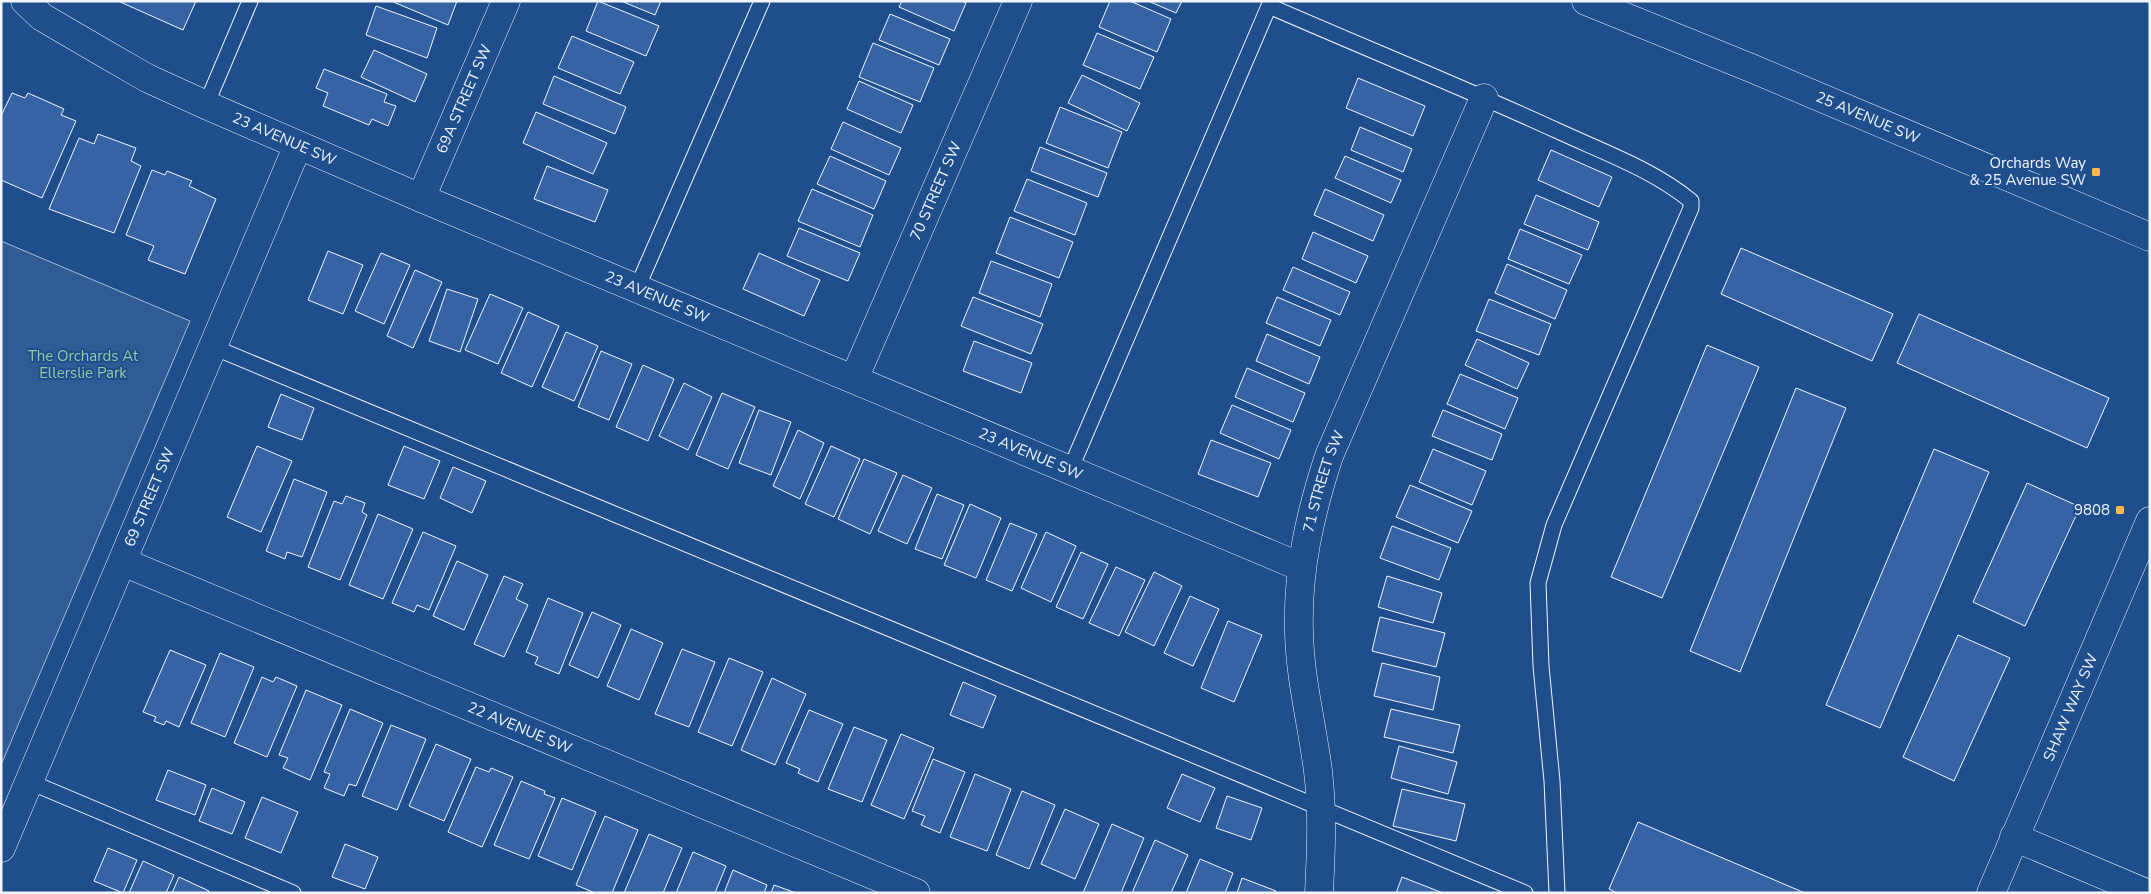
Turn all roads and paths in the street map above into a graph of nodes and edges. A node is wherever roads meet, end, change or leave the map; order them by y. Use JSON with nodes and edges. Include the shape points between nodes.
{"nodes":[{"id":1,"x":25,"y":1,"type":"edge"},
{"id":2,"x":250,"y":1,"type":"edge"},
{"id":3,"x":506,"y":1,"type":"edge"},
{"id":4,"x":762,"y":1,"type":"edge"},
{"id":5,"x":1018,"y":1,"type":"edge"},
{"id":6,"x":1586,"y":1,"type":"edge"},
{"id":7,"x":1484,"y":98,"type":"junction"},
{"id":8,"x":206,"y":105,"type":"junction"},
{"id":9,"x":298,"y":145,"type":"junction"},
{"id":10,"x":421,"y":198,"type":"junction"},
{"id":11,"x":2150,"y":237,"type":"edge"},
{"id":12,"x":637,"y":288,"type":"junction"},
{"id":13,"x":213,"y":347,"type":"junction"},
{"id":14,"x":854,"y":380,"type":"junction"},
{"id":15,"x":1070,"y":470,"type":"junction"},
{"id":16,"x":2150,"y":520,"type":"edge"},
{"id":17,"x":123,"y":562,"type":"junction"},
{"id":18,"x":1301,"y":567,"type":"junction"},
{"id":19,"x":30,"y":782,"type":"junction"},
{"id":20,"x":1322,"y":810,"type":"junction"},
{"id":21,"x":2014,"y":837,"type":"junction"},
{"id":22,"x":1,"y":848,"type":"edge"},
{"id":23,"x":292,"y":893,"type":"edge"},
{"id":24,"x":916,"y":893,"type":"edge"},
{"id":25,"x":1319,"y":893,"type":"edge"},
{"id":26,"x":1525,"y":893,"type":"edge"},
{"id":27,"x":1557,"y":893,"type":"edge"},
{"id":28,"x":1991,"y":893,"type":"edge"},
{"id":29,"x":2146,"y":893,"type":"edge"}],
"edges":[{"from":1,"to":8,"type":"street","name":"23 AVENUE SW","via":[[42,17],[106,55]]},
{"from":2,"to":8,"type":"lane"},
{"from":3,"to":10,"type":"street","name":"69A STREET SW"},
{"from":4,"to":12,"type":"lane"},
{"from":5,"to":14,"type":"street","name":"70 STREET SW"},
{"from":6,"to":11,"type":"street","name":"25 AVENUE SW"},
{"from":7,"to":15,"type":"lane","via":[[1269,6]]},
{"from":7,"to":18,"type":"street","name":"71 STREET SW","via":[[1329,456]]},
{"from":7,"to":27,"type":"lane","via":[[1641,169],[1671,185],[1691,201],[1691,208],[1554,525],[1538,583]]},
{"from":8,"to":9,"type":"street","name":"23 AVENUE SW"},
{"from":9,"to":10,"type":"street","name":"23 AVENUE SW"},
{"from":9,"to":13,"type":"street","name":"69 STREET SW"},
{"from":10,"to":12,"type":"street","name":"23 AVENUE SW"},
{"from":12,"to":14,"type":"street","name":"23 AVENUE SW"},
{"from":13,"to":17,"type":"street","name":"69 STREET SW"},
{"from":13,"to":20,"type":"lane"},
{"from":14,"to":15,"type":"street","name":"23 AVENUE SW"},
{"from":15,"to":18,"type":"street","name":"23 AVENUE SW"},
{"from":16,"to":21,"type":"street","name":"SHAW WAY SW"},
{"from":17,"to":19,"type":"street","name":"69 STREET SW"},
{"from":17,"to":24,"type":"street","name":"22 AVENUE SW"},
{"from":18,"to":20,"type":"street","name":"71 STREET SW","via":[[1300,666]]},
{"from":19,"to":22,"type":"street","name":"69 STREET SW"},
{"from":19,"to":23,"type":"lane"},
{"from":20,"to":25,"type":"street","name":"71 STREET SW"},
{"from":20,"to":26,"type":"lane"},
{"from":21,"to":28,"type":"street","name":"SHAW WAY SW"},
{"from":21,"to":29,"type":"street"}]}
